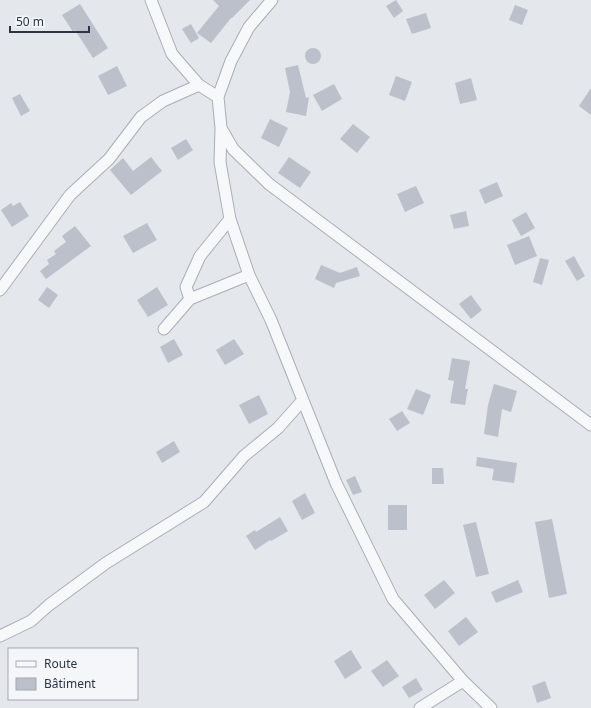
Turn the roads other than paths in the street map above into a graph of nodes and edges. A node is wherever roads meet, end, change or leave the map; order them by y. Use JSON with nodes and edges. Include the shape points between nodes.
{"nodes":[{"id":1,"x":151,"y":0,"type":"edge"},
{"id":2,"x":272,"y":0,"type":"edge"},
{"id":3,"x":199,"y":85,"type":"junction"},
{"id":4,"x":218,"y":97,"type":"junction"},
{"id":5,"x":221,"y":128,"type":"junction"},
{"id":6,"x":230,"y":219,"type":"junction"},
{"id":7,"x":249,"y":275,"type":"junction"},
{"id":8,"x":0,"y":290,"type":"edge"},
{"id":9,"x":190,"y":299,"type":"junction"},
{"id":10,"x":164,"y":329,"type":"dead end"},
{"id":11,"x":302,"y":401,"type":"junction"},
{"id":12,"x":591,"y":425,"type":"edge"},
{"id":13,"x":0,"y":636,"type":"edge"},
{"id":14,"x":463,"y":681,"type":"junction"},
{"id":15,"x":420,"y":708,"type":"edge"},
{"id":16,"x":492,"y":708,"type":"edge"}],
"edges":[{"from":1,"to":3,"type":"street","via":[[172,54]]},
{"from":2,"to":4,"type":"street","via":[[250,27],[231,61]]},
{"from":3,"to":4,"type":"street"},
{"from":3,"to":8,"type":"street","via":[[163,101],[141,117],[109,159],[70,195]]},
{"from":4,"to":5,"type":"street"},
{"from":5,"to":6,"type":"street","via":[[220,162]]},
{"from":5,"to":12,"type":"street","via":[[233,149],[269,184]]},
{"from":6,"to":7,"type":"street"},
{"from":6,"to":9,"type":"street","via":[[200,256],[186,287]]},
{"from":7,"to":9,"type":"street"},
{"from":7,"to":11,"type":"street","via":[[271,320]]},
{"from":9,"to":10,"type":"street"},
{"from":11,"to":13,"type":"street","via":[[278,428],[244,456],[204,502],[106,563],[31,620]]},
{"from":11,"to":14,"type":"street","via":[[336,483],[393,599]]},
{"from":14,"to":15,"type":"street"},
{"from":14,"to":16,"type":"street"}]}
